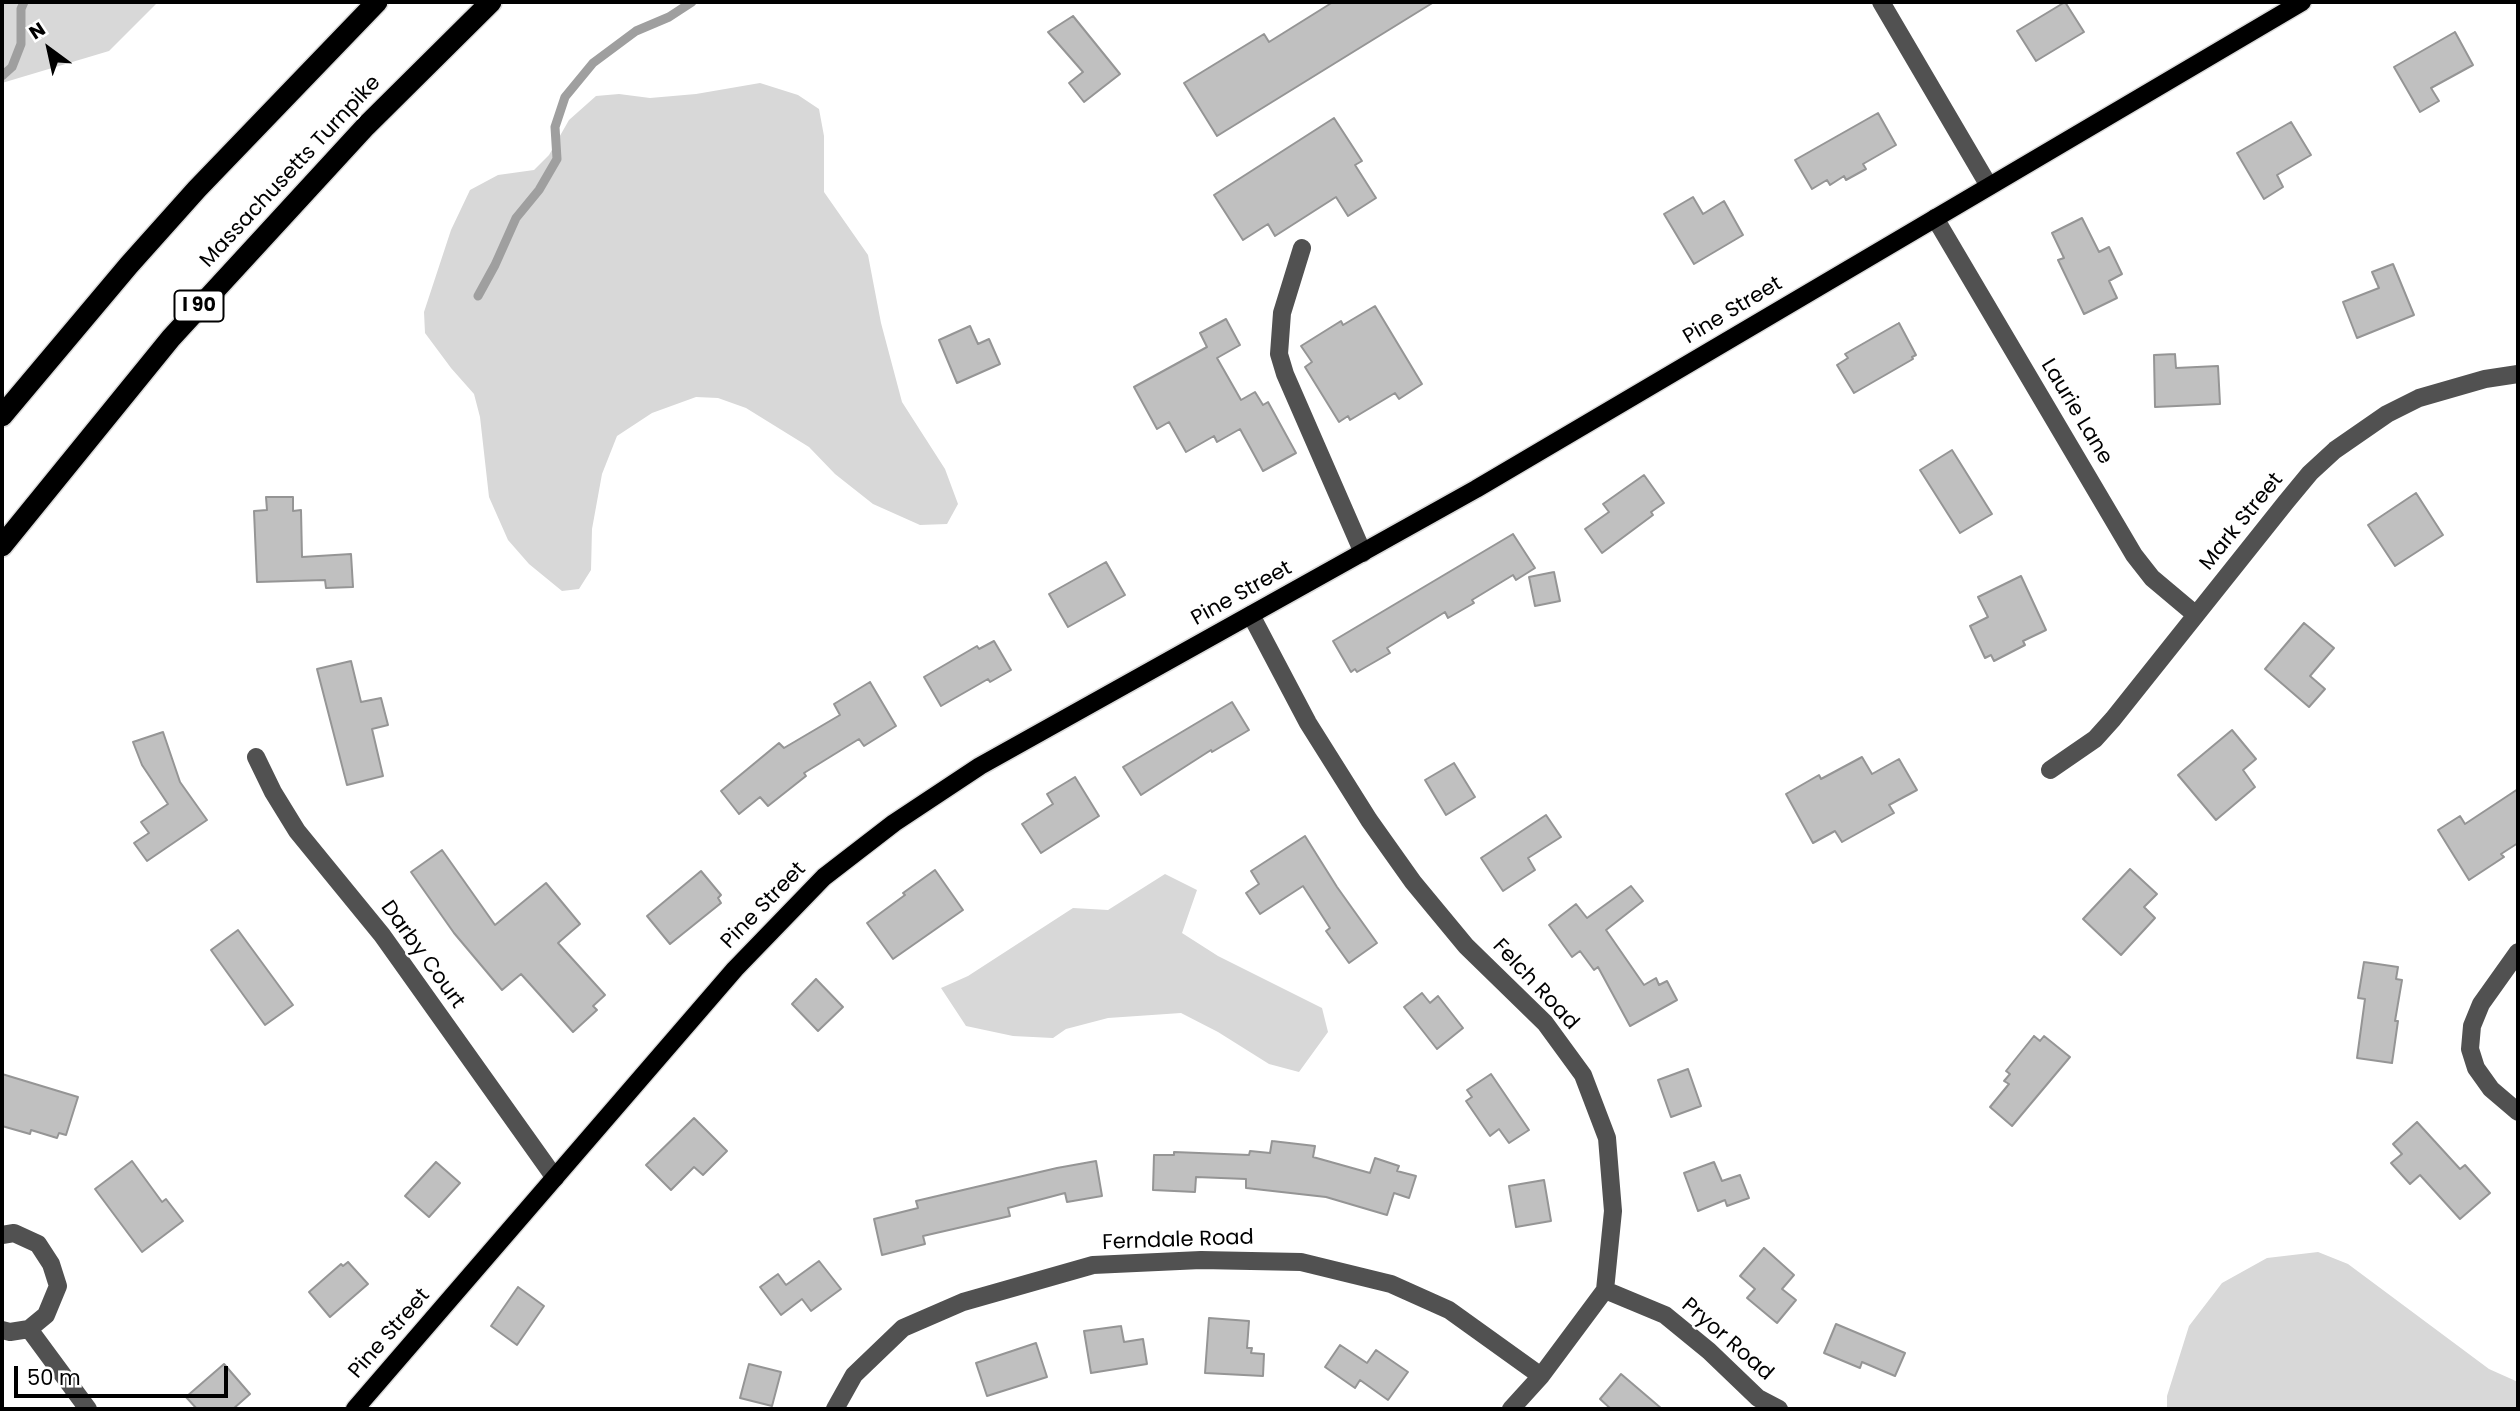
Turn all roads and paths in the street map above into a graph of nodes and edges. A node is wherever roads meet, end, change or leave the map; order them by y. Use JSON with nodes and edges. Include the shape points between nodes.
{"nodes":[{"id":1,"x":377,"y":2,"type":"edge"},
{"id":2,"x":491,"y":2,"type":"edge"},
{"id":3,"x":1881,"y":2,"type":"edge"},
{"id":4,"x":2302,"y":2,"type":"edge"},
{"id":5,"x":1989,"y":186,"type":"junction"},
{"id":6,"x":1935,"y":218,"type":"junction"},
{"id":7,"x":1302,"y":248,"type":"dead end"},
{"id":8,"x":2518,"y":374,"type":"edge"},
{"id":9,"x":2,"y":416,"type":"edge"},
{"id":10,"x":2,"y":546,"type":"edge"},
{"id":11,"x":1363,"y":553,"type":"junction"},
{"id":12,"x":1251,"y":615,"type":"junction"},
{"id":13,"x":2196,"y":615,"type":"junction"},
{"id":14,"x":256,"y":757,"type":"dead end"},
{"id":15,"x":2050,"y":770,"type":"dead end"},
{"id":16,"x":2518,"y":952,"type":"edge"},
{"id":17,"x":2518,"y":1112,"type":"edge"},
{"id":18,"x":555,"y":1178,"type":"junction"},
{"id":19,"x":2,"y":1235,"type":"edge"},
{"id":20,"x":1605,"y":1290,"type":"junction"},
{"id":21,"x":29,"y":1329,"type":"junction"},
{"id":22,"x":2,"y":1330,"type":"edge"},
{"id":23,"x":1541,"y":1376,"type":"junction"},
{"id":24,"x":88,"y":1409,"type":"edge"},
{"id":25,"x":355,"y":1409,"type":"edge"},
{"id":26,"x":835,"y":1409,"type":"edge"},
{"id":27,"x":1511,"y":1409,"type":"edge"},
{"id":28,"x":1779,"y":1409,"type":"edge"}],
"edges":[{"from":1,"to":9,"type":"highway","via":[[189,198]]},
{"from":2,"to":10,"type":"highway","name":"Massachusetts Turnpike","number":"I 90","via":[[366,126],[171,338]]},
{"from":3,"to":5,"type":"street"},
{"from":4,"to":5,"type":"main road","name":"Pine Street"},
{"from":5,"to":6,"type":"main road","name":"Pine Street"},
{"from":6,"to":11,"type":"main road","name":"Pine Street"},
{"from":6,"to":13,"type":"street","name":"Laurie Lane","via":[[2134,555],[2152,578]]},
{"from":7,"to":11,"type":"street","via":[[1282,313],[1279,354]]},
{"from":8,"to":13,"type":"street","name":"Mark Street","via":[[2419,398],[2335,450],[2286,502]]},
{"from":11,"to":12,"type":"main road","name":"Pine Street"},
{"from":12,"to":18,"type":"main road","name":"Pine Street","via":[[949,786],[824,877],[734,969]]},
{"from":12,"to":20,"type":"street","name":"Felch Road","via":[[1308,723],[1406,872],[1466,946],[1545,1023],[1583,1075],[1607,1138],[1614,1211]]},
{"from":13,"to":15,"type":"street","name":"Mark Street","via":[[2095,739]]},
{"from":14,"to":18,"type":"street","name":"Darby Court","via":[[298,831],[382,936]]},
{"from":16,"to":17,"type":"street","via":[[2481,1003],[2470,1049],[2476,1068],[2491,1088]]},
{"from":18,"to":25,"type":"main road","name":"Pine Street"},
{"from":19,"to":21,"type":"street","via":[[14,1233],[38,1244],[58,1286],[46,1315]]},
{"from":20,"to":23,"type":"street"},
{"from":20,"to":28,"type":"street","name":"Pryor Road","via":[[1665,1315],[1758,1398]]},
{"from":21,"to":22,"type":"street"},
{"from":21,"to":24,"type":"street"},
{"from":23,"to":26,"type":"street","name":"Ferndale Road","via":[[1449,1310],[1391,1283],[1301,1262],[1093,1265],[963,1302],[904,1328],[854,1375]]},
{"from":23,"to":27,"type":"street"}]}
